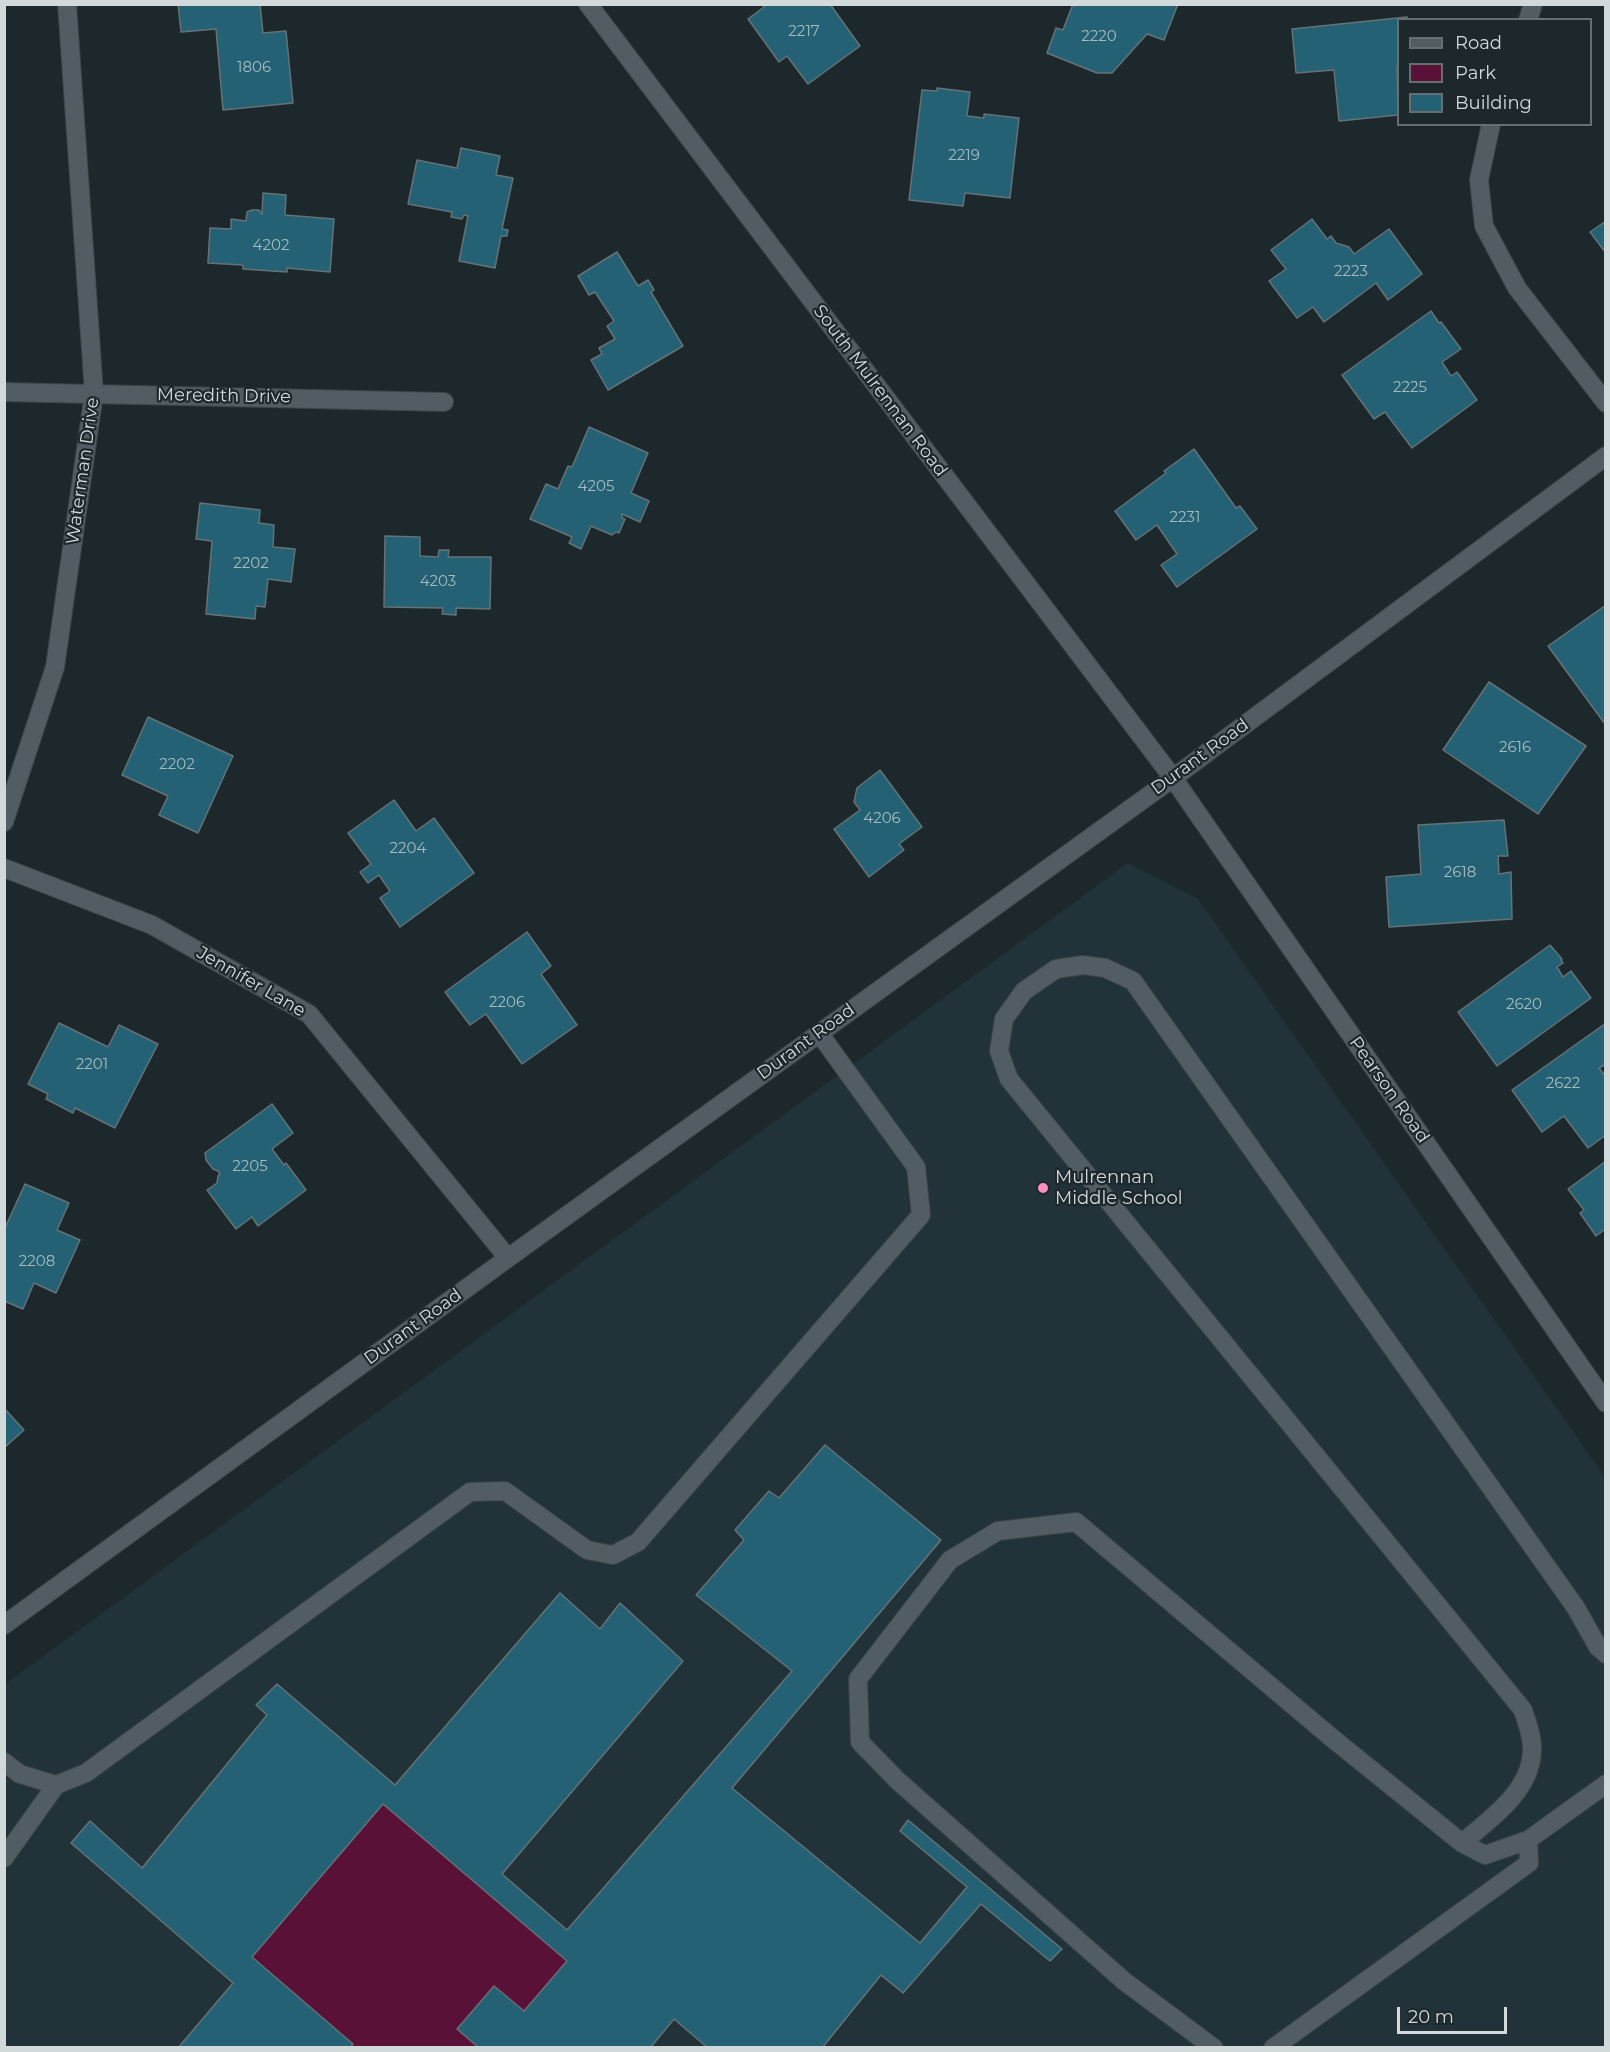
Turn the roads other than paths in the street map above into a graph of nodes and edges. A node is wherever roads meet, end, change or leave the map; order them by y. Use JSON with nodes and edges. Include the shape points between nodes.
{"nodes":[{"id":1,"x":67,"y":4,"type":"edge"},
{"id":2,"x":588,"y":4,"type":"edge"},
{"id":3,"x":1491,"y":126,"type":"edge"},
{"id":4,"x":4,"y":392,"type":"edge"},
{"id":5,"x":94,"y":393,"type":"junction"},
{"id":6,"x":444,"y":402,"type":"dead end"},
{"id":7,"x":1605,"y":403,"type":"edge"},
{"id":8,"x":1605,"y":456,"type":"edge"},
{"id":9,"x":1173,"y":778,"type":"junction"},
{"id":10,"x":4,"y":822,"type":"edge"},
{"id":11,"x":4,"y":868,"type":"edge"},
{"id":12,"x":819,"y":1033,"type":"junction"},
{"id":13,"x":508,"y":1258,"type":"junction"},
{"id":14,"x":1605,"y":1403,"type":"edge"},
{"id":15,"x":4,"y":1625,"type":"edge"},
{"id":16,"x":1605,"y":1654,"type":"edge"},
{"id":17,"x":4,"y":1762,"type":"edge"},
{"id":18,"x":1605,"y":1784,"type":"edge"},
{"id":19,"x":56,"y":1785,"type":"junction"},
{"id":20,"x":1528,"y":1840,"type":"junction"},
{"id":21,"x":1462,"y":1843,"type":"junction"},
{"id":22,"x":4,"y":1858,"type":"edge"},
{"id":23,"x":1214,"y":2048,"type":"edge"},
{"id":24,"x":1273,"y":2048,"type":"edge"}],
"edges":[{"from":1,"to":5,"type":"street","name":"Waterman Drive"},
{"from":2,"to":9,"type":"street","name":"South Mulrennan Road"},
{"from":3,"to":7,"type":"street","via":[[1479,180],[1484,226],[1517,288]]},
{"from":4,"to":5,"type":"street","name":"Meredith Drive"},
{"from":5,"to":6,"type":"street","name":"Meredith Drive"},
{"from":5,"to":10,"type":"street","name":"Waterman Drive","via":[[55,667]]},
{"from":8,"to":9,"type":"street","name":"Durant Road"},
{"from":9,"to":12,"type":"street","name":"Durant Road"},
{"from":9,"to":14,"type":"street","name":"Pearson Road"},
{"from":11,"to":13,"type":"street","name":"Jennifer Lane","via":[[152,925],[309,1014]]},
{"from":12,"to":13,"type":"street","name":"Durant Road"},
{"from":12,"to":19,"type":"street","via":[[916,1167],[921,1215],[638,1542],[613,1555],[586,1550],[505,1491],[470,1492],[86,1773]]},
{"from":13,"to":15,"type":"street","name":"Durant Road"},
{"from":16,"to":21,"type":"street","via":[[1133,981],[1105,968],[1083,964],[1056,969],[1024,991],[1004,1019],[999,1051],[1009,1079],[1523,1710],[1532,1752],[1526,1776],[1506,1805]]},
{"from":17,"to":19,"type":"street","via":[[20,1774]]},
{"from":18,"to":20,"type":"street"},
{"from":19,"to":22,"type":"street"},
{"from":20,"to":21,"type":"street","via":[[1485,1855]]},
{"from":20,"to":24,"type":"street","via":[[1529,1863]]},
{"from":21,"to":23,"type":"street","via":[[1076,1522],[998,1531],[950,1560],[858,1679],[860,1742],[889,1773],[1124,1981]]}]}
